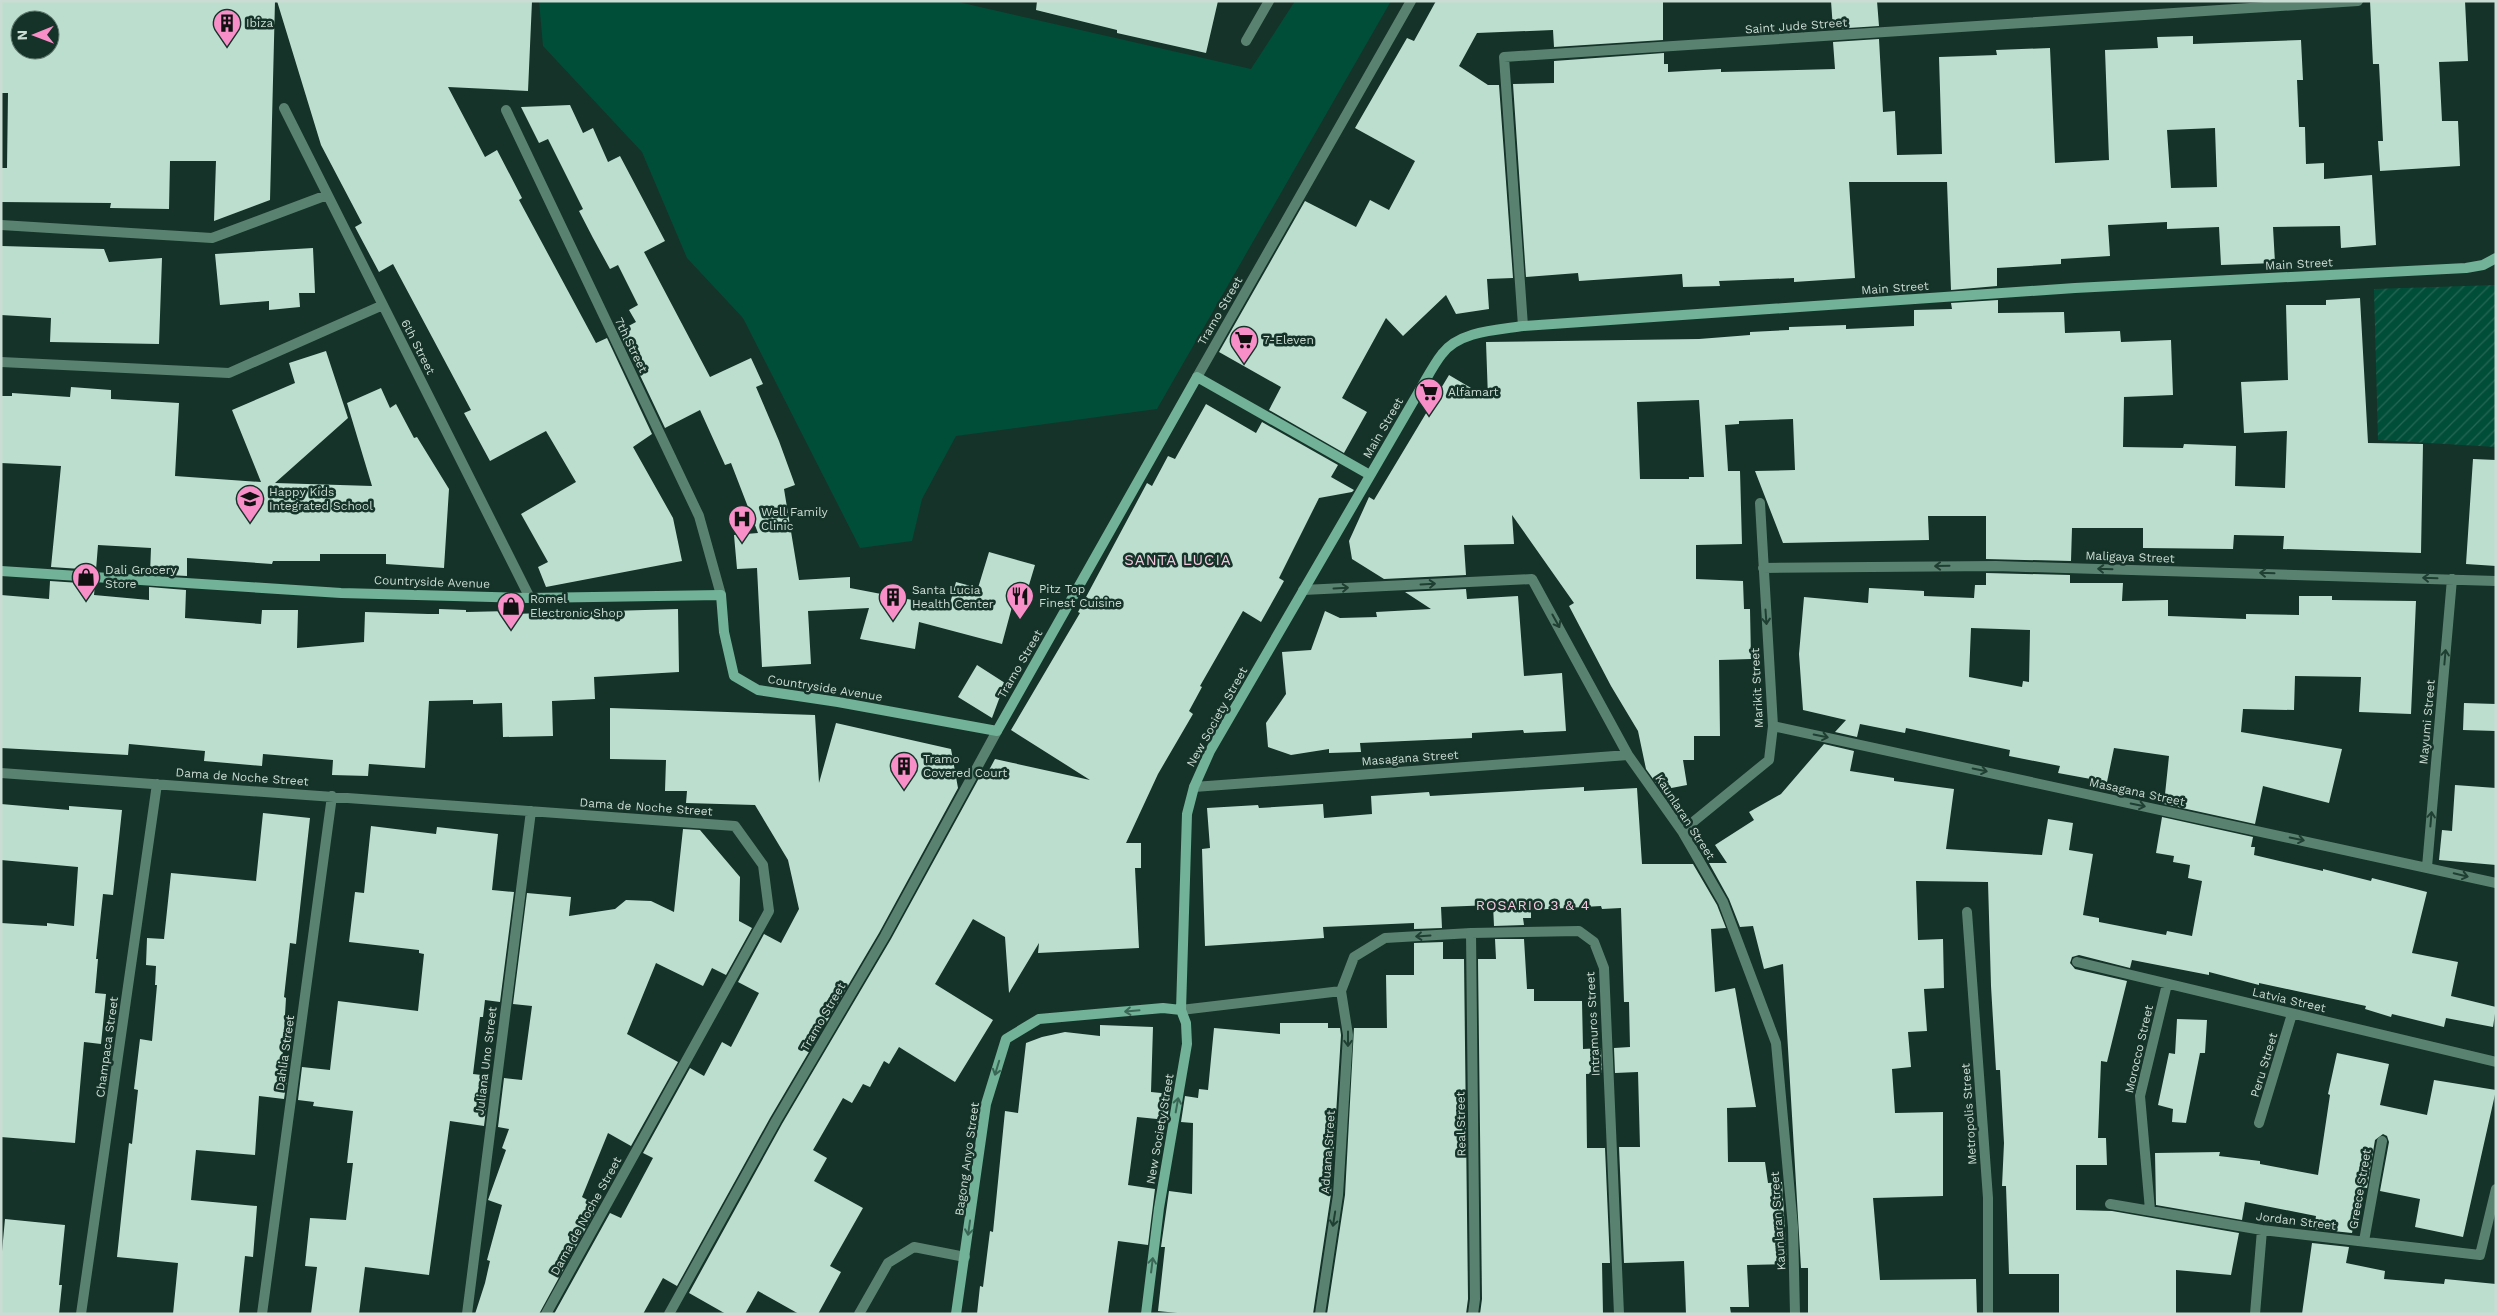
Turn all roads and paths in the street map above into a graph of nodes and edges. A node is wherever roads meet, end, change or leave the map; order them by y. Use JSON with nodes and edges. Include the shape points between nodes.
{"nodes":[{"id":1,"x":1269,"y":1,"type":"edge"},
{"id":2,"x":1410,"y":1,"type":"edge"},
{"id":3,"x":2358,"y":1,"type":"edge"},
{"id":4,"x":1246,"y":41,"type":"dead end"},
{"id":5,"x":284,"y":108,"type":"dead end"},
{"id":6,"x":506,"y":110,"type":"dead end"},
{"id":7,"x":327,"y":195,"type":"junction"},
{"id":8,"x":1,"y":225,"type":"edge"},
{"id":9,"x":2496,"y":258,"type":"edge"},
{"id":10,"x":383,"y":305,"type":"junction"},
{"id":11,"x":1523,"y":326,"type":"junction"},
{"id":12,"x":1,"y":362,"type":"edge"},
{"id":13,"x":1197,"y":377,"type":"junction"},
{"id":14,"x":1370,"y":475,"type":"junction"},
{"id":15,"x":1760,"y":503,"type":"dead end"},
{"id":16,"x":1763,"y":568,"type":"junction"},
{"id":17,"x":1,"y":571,"type":"edge"},
{"id":18,"x":2452,"y":579,"type":"junction"},
{"id":19,"x":2496,"y":581,"type":"edge"},
{"id":20,"x":1303,"y":590,"type":"junction"},
{"id":21,"x":721,"y":595,"type":"junction"},
{"id":22,"x":530,"y":598,"type":"junction"},
{"id":23,"x":1773,"y":726,"type":"junction"},
{"id":24,"x":997,"y":731,"type":"junction"},
{"id":25,"x":1628,"y":755,"type":"junction"},
{"id":26,"x":1,"y":772,"type":"edge"},
{"id":27,"x":158,"y":784,"type":"junction"},
{"id":28,"x":1194,"y":787,"type":"junction"},
{"id":29,"x":332,"y":796,"type":"junction"},
{"id":30,"x":531,"y":811,"type":"junction"},
{"id":31,"x":1682,"y":831,"type":"junction"},
{"id":32,"x":2427,"y":867,"type":"junction"},
{"id":33,"x":2496,"y":883,"type":"edge"},
{"id":34,"x":1967,"y":912,"type":"dead end"},
{"id":35,"x":1471,"y":933,"type":"junction"},
{"id":36,"x":2077,"y":962,"type":"dead end"},
{"id":37,"x":2168,"y":984,"type":"junction"},
{"id":38,"x":1341,"y":991,"type":"junction"},
{"id":39,"x":1181,"y":1010,"type":"junction"},
{"id":40,"x":2292,"y":1014,"type":"junction"},
{"id":41,"x":2496,"y":1062,"type":"edge"},
{"id":42,"x":2259,"y":1124,"type":"dead end"},
{"id":43,"x":2382,"y":1141,"type":"dead end"},
{"id":44,"x":2496,"y":1189,"type":"edge"},
{"id":45,"x":2110,"y":1204,"type":"dead end"},
{"id":46,"x":2150,"y":1210,"type":"junction"},
{"id":47,"x":2262,"y":1230,"type":"junction"},
{"id":48,"x":2364,"y":1241,"type":"junction"},
{"id":49,"x":965,"y":1257,"type":"junction"},
{"id":50,"x":81,"y":1314,"type":"edge"},
{"id":51,"x":262,"y":1314,"type":"edge"},
{"id":52,"x":467,"y":1314,"type":"edge"},
{"id":53,"x":546,"y":1314,"type":"edge"},
{"id":54,"x":669,"y":1314,"type":"edge"},
{"id":55,"x":859,"y":1314,"type":"edge"},
{"id":56,"x":956,"y":1314,"type":"edge"},
{"id":57,"x":1146,"y":1314,"type":"edge"},
{"id":58,"x":1320,"y":1314,"type":"edge"},
{"id":59,"x":1473,"y":1314,"type":"edge"},
{"id":60,"x":1619,"y":1314,"type":"edge"},
{"id":61,"x":1795,"y":1314,"type":"edge"},
{"id":62,"x":1988,"y":1314,"type":"edge"},
{"id":63,"x":2255,"y":1314,"type":"edge"}],
"edges":[{"from":1,"to":4,"type":"street"},
{"from":2,"to":13,"type":"street","name":"Tramo Street"},
{"from":3,"to":11,"type":"street","name":"Saint Jude Street","via":[[1504,58]]},
{"from":5,"to":7,"type":"street","name":"6th Street"},
{"from":6,"to":21,"type":"street","name":"7th Street","via":[[699,516]]},
{"from":7,"to":8,"type":"street","via":[[212,238]]},
{"from":7,"to":10,"type":"street","name":"6th Street"},
{"from":9,"to":11,"type":"street","name":"Main Street","via":[[2466,268],[2076,288]]},
{"from":10,"to":12,"type":"street","via":[[229,373]]},
{"from":10,"to":22,"type":"street","name":"6th Street"},
{"from":11,"to":14,"type":"street","name":"Main Street","via":[[1477,334],[1457,341],[1443,352]]},
{"from":13,"to":14,"type":"street"},
{"from":13,"to":24,"type":"street","name":"Tramo Street"},
{"from":14,"to":20,"type":"street","name":"New Society Street"},
{"from":15,"to":16,"type":"street","name":"Marikit Street"},
{"from":18,"to":16,"type":"street","name":"Maligaya Street","one_way":true,"via":[[1996,566]]},
{"from":16,"to":23,"type":"street","name":"Marikit Street","one_way":true},
{"from":17,"to":22,"type":"street","name":"Countryside Avenue","via":[[341,593]]},
{"from":18,"to":19,"type":"street","name":"Maligaya Street"},
{"from":32,"to":18,"type":"street","name":"Mayumi Street","one_way":true},
{"from":20,"to":25,"type":"street","name":"Kaunlaran Street","one_way":true,"via":[[1532,579]]},
{"from":20,"to":28,"type":"street","name":"New Society Street","via":[[1210,752]]},
{"from":21,"to":22,"type":"street","name":"Countryside Avenue"},
{"from":21,"to":24,"type":"street","name":"Countryside Avenue","via":[[724,632],[734,676],[758,690]]},
{"from":23,"to":31,"type":"street","name":"Marikit Street","via":[[1769,760]]},
{"from":23,"to":32,"type":"street","name":"Masagana Street","one_way":true},
{"from":24,"to":54,"type":"street","name":"Tramo Street","via":[[885,936],[776,1121]]},
{"from":25,"to":28,"type":"street","name":"Masagana Street"},
{"from":25,"to":31,"type":"street","name":"Kaunlaran Street"},
{"from":26,"to":27,"type":"street","name":"Dama de Noche Street"},
{"from":27,"to":29,"type":"street","name":"Dama de Noche Street"},
{"from":27,"to":50,"type":"street","name":"Champaca Street"},
{"from":28,"to":39,"type":"street","name":"New Society Street","via":[[1187,814]]},
{"from":29,"to":30,"type":"street","name":"Dama de Noche Street"},
{"from":29,"to":51,"type":"street","name":"Dahlia Street"},
{"from":30,"to":52,"type":"street","name":"Juliana Uno Street"},
{"from":30,"to":53,"type":"street","name":"Dama de Noche Street","via":[[735,826],[763,865],[769,911]]},
{"from":31,"to":61,"type":"street","name":"Kaunlaran Street","via":[[1723,902],[1776,1044],[1793,1227]]},
{"from":32,"to":33,"type":"street","name":"Masagana Street","one_way":true},
{"from":34,"to":62,"type":"street","name":"Metropolis Street","via":[[1988,1198]]},
{"from":35,"to":38,"type":"street","name":"Intramuros Street","one_way":true,"via":[[1385,938],[1354,958]]},
{"from":35,"to":59,"type":"street","name":"Real Street"},
{"from":35,"to":60,"type":"street","name":"Intramuros Street","via":[[1579,931],[1594,942],[1604,968]]},
{"from":36,"to":37,"type":"street","name":"Latvia Street"},
{"from":37,"to":40,"type":"street","name":"Latvia Street"},
{"from":37,"to":46,"type":"street","name":"Morocco Street","via":[[2140,1096]]},
{"from":38,"to":39,"type":"street"},
{"from":38,"to":58,"type":"street","name":"Aduana Street","one_way":true,"via":[[1348,1035],[1338,1195]]},
{"from":39,"to":49,"type":"street","name":"Bagong Anyo Street","one_way":true,"via":[[1163,1008],[1039,1019],[1006,1039],[986,1104]]},
{"from":57,"to":39,"type":"street","name":"New Society Street","one_way":true,"via":[[1159,1208],[1187,1044],[1186,1023]]},
{"from":40,"to":41,"type":"street","name":"Latvia Street"},
{"from":40,"to":42,"type":"street","name":"Peru Street"},
{"from":43,"to":48,"type":"street","name":"Greece Street"},
{"from":44,"to":48,"type":"street","name":"Jordan Street","via":[[2480,1255]]},
{"from":45,"to":46,"type":"street","name":"Jordan Street"},
{"from":46,"to":47,"type":"street","name":"Jordan Street"},
{"from":47,"to":48,"type":"street","name":"Jordan Street"},
{"from":47,"to":63,"type":"street"},
{"from":49,"to":55,"type":"street","via":[[914,1247],[888,1263]]},
{"from":49,"to":56,"type":"street","name":"Bagong Anyo Street"}]}
